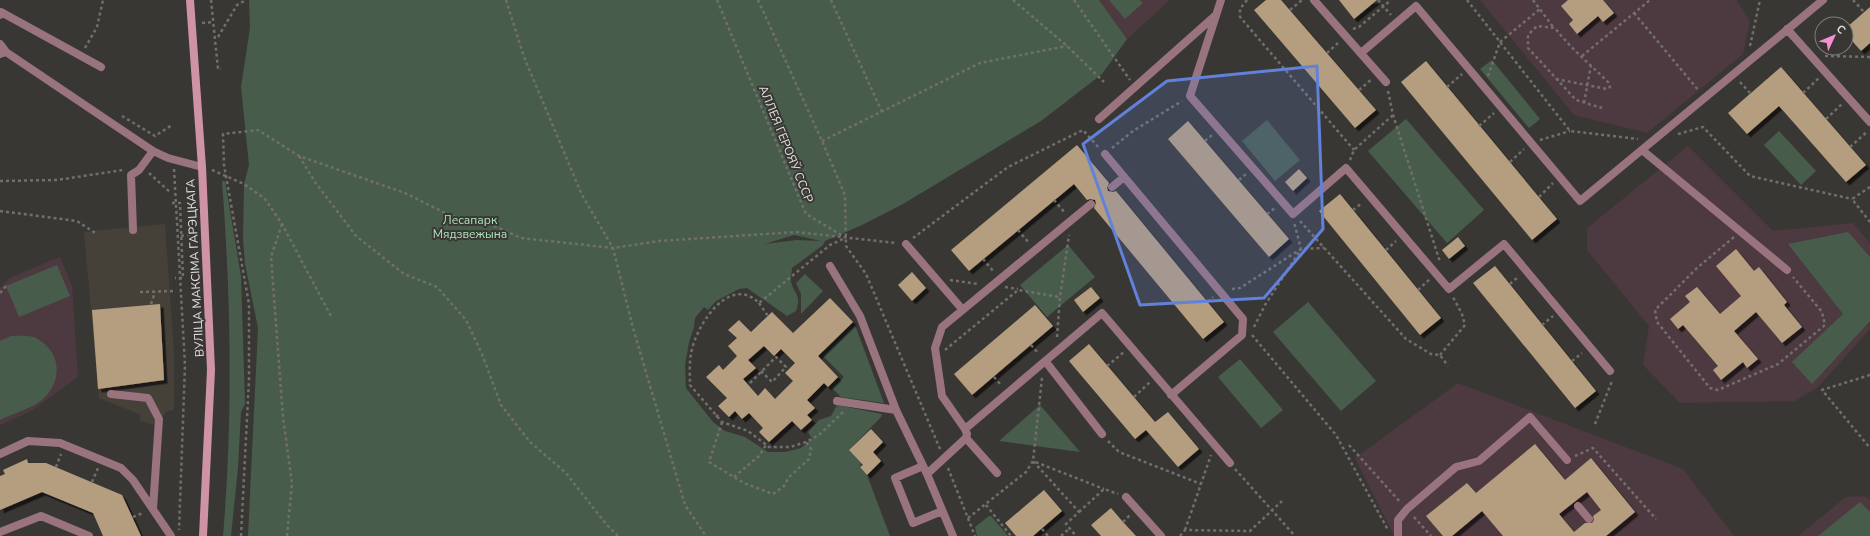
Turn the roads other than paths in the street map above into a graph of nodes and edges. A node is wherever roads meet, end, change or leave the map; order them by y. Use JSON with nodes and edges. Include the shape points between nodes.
{"nodes":[{"id":1,"x":190,"y":0,"type":"edge"},
{"id":2,"x":1221,"y":0,"type":"edge"},
{"id":3,"x":1314,"y":0,"type":"edge"},
{"id":4,"x":1823,"y":0,"type":"edge"},
{"id":5,"x":0,"y":13,"type":"edge"},
{"id":6,"x":1216,"y":14,"type":"junction"},
{"id":7,"x":1787,"y":29,"type":"junction"},
{"id":8,"x":0,"y":44,"type":"edge"},
{"id":9,"x":3,"y":53,"type":"edge"},
{"id":10,"x":1361,"y":53,"type":"junction"},
{"id":11,"x":101,"y":67,"type":"dead end"},
{"id":12,"x":1386,"y":82,"type":"road end"},
{"id":13,"x":1099,"y":119,"type":"dead end"},
{"id":14,"x":1870,"y":122,"type":"edge"},
{"id":15,"x":1642,"y":150,"type":"junction"},
{"id":16,"x":153,"y":151,"type":"junction"},
{"id":17,"x":1105,"y":154,"type":"road end"},
{"id":18,"x":202,"y":167,"type":"junction"},
{"id":19,"x":1124,"y":177,"type":"junction"},
{"id":20,"x":1112,"y":187,"type":"dead end"},
{"id":21,"x":1091,"y":204,"type":"dead end"},
{"id":22,"x":134,"y":230,"type":"dead end"},
{"id":23,"x":906,"y":244,"type":"road end"},
{"id":24,"x":830,"y":266,"type":"dead end"},
{"id":25,"x":1787,"y":270,"type":"road end"},
{"id":26,"x":962,"y":309,"type":"junction"},
{"id":27,"x":1046,"y":362,"type":"junction"},
{"id":28,"x":1610,"y":371,"type":"road end"},
{"id":29,"x":111,"y":394,"type":"dead end"},
{"id":30,"x":1171,"y":395,"type":"junction"},
{"id":31,"x":837,"y":401,"type":"dead end"},
{"id":32,"x":896,"y":410,"type":"junction"},
{"id":33,"x":966,"y":429,"type":"junction"},
{"id":34,"x":1102,"y":434,"type":"road end"},
{"id":35,"x":966,"y":438,"type":"junction"},
{"id":36,"x":0,"y":454,"type":"edge"},
{"id":37,"x":1567,"y":460,"type":"road end"},
{"id":38,"x":1230,"y":463,"type":"road end"},
{"id":39,"x":923,"y":466,"type":"junction"},
{"id":40,"x":997,"y":473,"type":"dead end"},
{"id":41,"x":927,"y":474,"type":"junction"},
{"id":42,"x":1126,"y":497,"type":"road end"},
{"id":43,"x":1578,"y":506,"type":"dead end"},
{"id":44,"x":153,"y":508,"type":"junction"},
{"id":45,"x":942,"y":511,"type":"junction"},
{"id":46,"x":1589,"y":520,"type":"dead end"},
{"id":47,"x":0,"y":532,"type":"edge"},
{"id":48,"x":89,"y":536,"type":"edge"},
{"id":49,"x":171,"y":536,"type":"edge"},
{"id":50,"x":203,"y":536,"type":"edge"},
{"id":51,"x":952,"y":536,"type":"edge"},
{"id":52,"x":1161,"y":536,"type":"edge"},
{"id":53,"x":1398,"y":536,"type":"edge"}],
"edges":[{"from":1,"to":18,"type":"main road","name":"ВУЛІЦА МАКСІМА ГАРЭЦКАГА"},
{"from":2,"to":6,"type":"lane"},
{"from":3,"to":10,"type":"lane"},
{"from":4,"to":7,"type":"lane"},
{"from":5,"to":11,"type":"lane"},
{"from":6,"to":13,"type":"lane"},
{"from":6,"to":28,"type":"lane","via":[[1190,96],[1292,214],[1346,168],[1449,289],[1504,244]]},
{"from":7,"to":14,"type":"lane"},
{"from":7,"to":15,"type":"lane"},
{"from":8,"to":9,"type":"lane"},
{"from":9,"to":16,"type":"lane"},
{"from":10,"to":12,"type":"lane"},
{"from":10,"to":15,"type":"lane","via":[[1416,6],[1580,201]]},
{"from":15,"to":25,"type":"lane"},
{"from":16,"to":18,"type":"lane"},
{"from":16,"to":22,"type":"lane","via":[[139,170],[130,175]]},
{"from":17,"to":19,"type":"lane"},
{"from":18,"to":50,"type":"main road","name":"ВУЛІЦА МАКСІМА ГАРЭЦКАГА","via":[[211,370]]},
{"from":19,"to":20,"type":"lane"},
{"from":19,"to":30,"type":"lane","via":[[1243,319],[1242,335]]},
{"from":21,"to":26,"type":"lane"},
{"from":23,"to":26,"type":"lane"},
{"from":24,"to":32,"type":"lane","via":[[860,316]]},
{"from":26,"to":33,"type":"lane","via":[[942,327],[935,348],[942,396]]},
{"from":27,"to":30,"type":"lane","via":[[1102,313]]},
{"from":27,"to":33,"type":"lane"},
{"from":27,"to":34,"type":"lane"},
{"from":29,"to":44,"type":"lane","via":[[148,398],[159,419]]},
{"from":30,"to":38,"type":"lane"},
{"from":31,"to":32,"type":"lane"},
{"from":32,"to":39,"type":"lane"},
{"from":33,"to":35,"type":"lane"},
{"from":35,"to":40,"type":"lane"},
{"from":35,"to":41,"type":"lane"},
{"from":36,"to":44,"type":"lane","via":[[28,442],[60,442],[121,468]]},
{"from":37,"to":53,"type":"lane","via":[[1530,417],[1479,461],[1456,467],[1407,509],[1398,520]]},
{"from":39,"to":41,"type":"lane"},
{"from":39,"to":45,"type":"lane","via":[[895,478],[913,523]]},
{"from":41,"to":45,"type":"lane"},
{"from":42,"to":52,"type":"lane"},
{"from":43,"to":46,"type":"lane"},
{"from":44,"to":49,"type":"lane"},
{"from":45,"to":51,"type":"lane"},
{"from":47,"to":48,"type":"lane","via":[[41,516]]}]}
